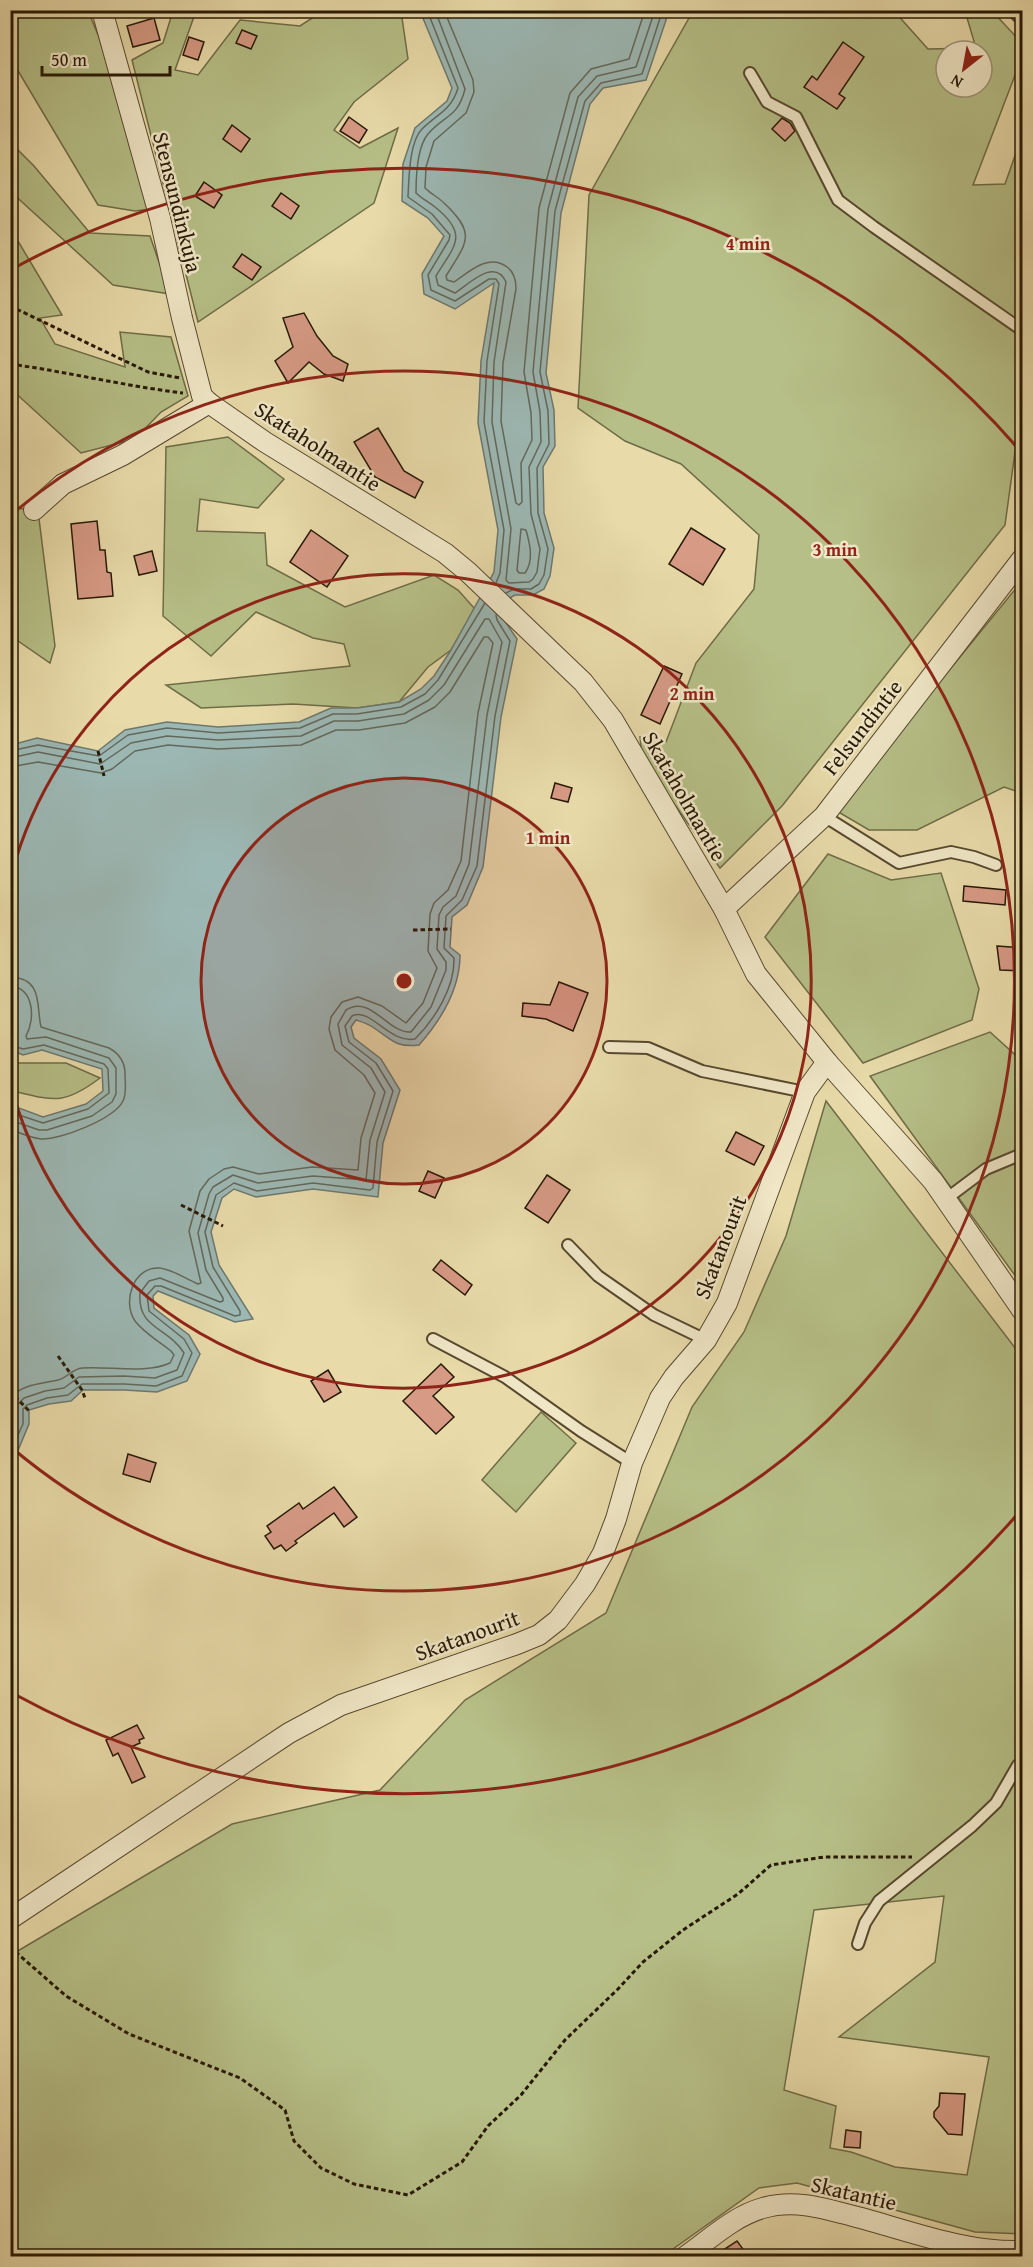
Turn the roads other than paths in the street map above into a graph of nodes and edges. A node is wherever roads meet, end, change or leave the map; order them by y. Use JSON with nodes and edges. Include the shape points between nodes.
{"nodes":[{"id":1,"x":102,"y":10,"type":"edge"},
{"id":2,"x":1012,"y":10,"type":"edge"},
{"id":3,"x":1023,"y":20,"type":"edge"},
{"id":4,"x":750,"y":73,"type":"dead end"},
{"id":5,"x":1023,"y":330,"type":"edge"},
{"id":6,"x":204,"y":393,"type":"junction"},
{"id":7,"x":34,"y":510,"type":"dead end"},
{"id":8,"x":1023,"y":559,"type":"edge"},
{"id":9,"x":824,"y":816,"type":"junction"},
{"id":10,"x":996,"y":865,"type":"dead end"},
{"id":11,"x":724,"y":909,"type":"junction"},
{"id":12,"x":609,"y":1047,"type":"dead end"},
{"id":13,"x":827,"y":1062,"type":"junction"},
{"id":14,"x":805,"y":1092,"type":"junction"},
{"id":15,"x":1023,"y":1154,"type":"edge"},
{"id":16,"x":946,"y":1198,"type":"junction"},
{"id":17,"x":568,"y":1245,"type":"dead end"},
{"id":18,"x":1023,"y":1310,"type":"edge"},
{"id":19,"x":433,"y":1338,"type":"dead end"},
{"id":20,"x":706,"y":1340,"type":"junction"},
{"id":21,"x":632,"y":1463,"type":"junction"},
{"id":22,"x":1023,"y":1761,"type":"edge"},
{"id":23,"x":10,"y":1919,"type":"edge"},
{"id":24,"x":858,"y":1944,"type":"dead end"},
{"id":25,"x":1023,"y":2251,"type":"edge"},
{"id":26,"x":686,"y":2256,"type":"edge"}],
"edges":[{"from":1,"to":6,"type":"street","name":"Stensundinkuja"},
{"from":2,"to":3,"type":"lane"},
{"from":4,"to":5,"type":"lane","via":[[767,102],[796,117],[838,200]]},
{"from":6,"to":7,"type":"street","via":[[123,455],[63,484]]},
{"from":6,"to":11,"type":"street","name":"Skataholmantie","via":[[284,454],[445,553],[584,682],[613,720]]},
{"from":8,"to":9,"type":"street","name":"Felsundintie"},
{"from":9,"to":10,"type":"lane","via":[[899,863],[951,852]]},
{"from":9,"to":11,"type":"street","name":"Felsundintie"},
{"from":11,"to":13,"type":"street","name":"Skataholmantie","via":[[756,974]]},
{"from":12,"to":14,"type":"lane","via":[[648,1048],[702,1071]]},
{"from":13,"to":14,"type":"street","name":"Skatanourit"},
{"from":13,"to":16,"type":"street","name":"Skataholmantie"},
{"from":14,"to":20,"type":"street","name":"Skatanourit","via":[[727,1303]]},
{"from":15,"to":16,"type":"lane","via":[[987,1169]]},
{"from":16,"to":18,"type":"street","name":"Skataholmantie"},
{"from":17,"to":20,"type":"lane","via":[[597,1276],[654,1315]]},
{"from":19,"to":21,"type":"lane","via":[[505,1377]]},
{"from":20,"to":21,"type":"street","name":"Skatanourit","via":[[660,1398]]},
{"from":21,"to":23,"type":"street","name":"Skatanourit","via":[[603,1553],[558,1620],[539,1635],[341,1705],[290,1733]]},
{"from":22,"to":24,"type":"lane","via":[[996,1803],[879,1901]]},
{"from":25,"to":26,"type":"street","name":"Skatantie","via":[[947,2242],[812,2205],[788,2204],[761,2208],[740,2217]]}]}
